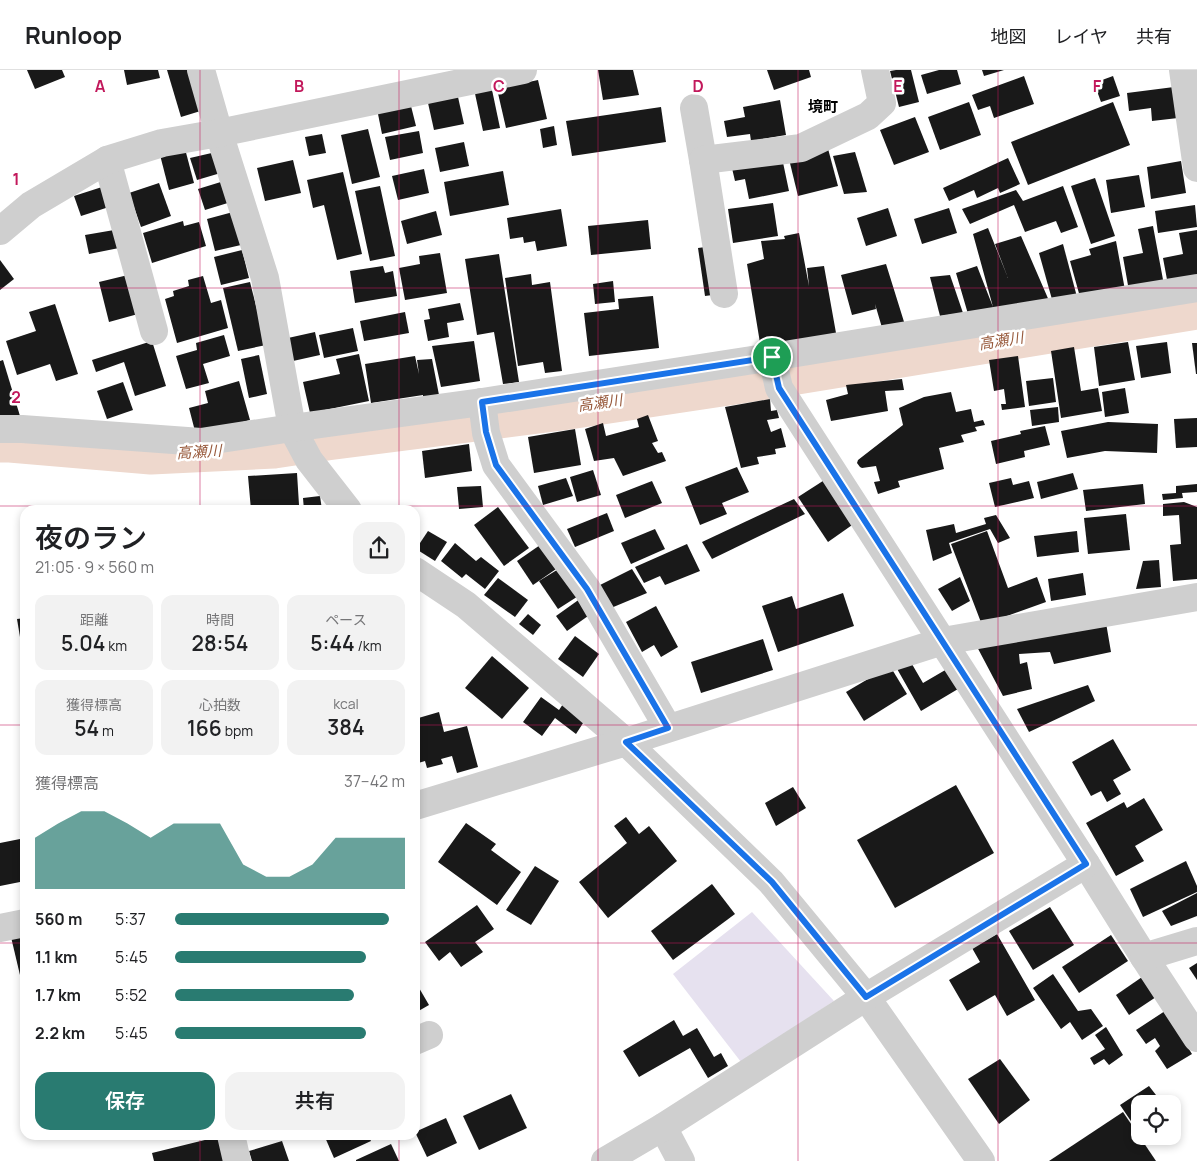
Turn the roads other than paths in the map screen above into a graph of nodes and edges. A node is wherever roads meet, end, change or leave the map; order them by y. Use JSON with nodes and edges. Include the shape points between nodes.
{"nodes":[{"id":1,"x":201,"y":70,"type":"edge"},
{"id":2,"x":523,"y":70,"type":"edge"},
{"id":3,"x":875,"y":70,"type":"edge"},
{"id":4,"x":1183,"y":70,"type":"edge"},
{"id":5,"x":694,"y":108,"type":"dead end"},
{"id":6,"x":219,"y":133,"type":"junction"},
{"id":7,"x":107,"y":160,"type":"junction"},
{"id":8,"x":703,"y":160,"type":"junction"},
{"id":9,"x":1197,"y":168,"type":"edge"},
{"id":10,"x":0,"y":231,"type":"edge"},
{"id":11,"x":1197,"y":288,"type":"edge"},
{"id":12,"x":724,"y":294,"type":"dead end"},
{"id":13,"x":154,"y":332,"type":"dead end"},
{"id":14,"x":772,"y":357,"type":"junction"},
{"id":15,"x":482,"y":402,"type":"junction"},
{"id":16,"x":292,"y":428,"type":"junction"},
{"id":17,"x":0,"y":429,"type":"edge"},
{"id":18,"x":344,"y":505,"type":"edge"},
{"id":19,"x":420,"y":574,"type":"edge"},
{"id":20,"x":1197,"y":597,"type":"edge"},
{"id":21,"x":943,"y":641,"type":"junction"},
{"id":22,"x":668,"y":728,"type":"junction"},
{"id":23,"x":626,"y":742,"type":"junction"},
{"id":24,"x":420,"y":804,"type":"edge"},
{"id":25,"x":1086,"y":864,"type":"junction"},
{"id":26,"x":20,"y":924,"type":"edge"},
{"id":27,"x":0,"y":928,"type":"edge"},
{"id":28,"x":1197,"y":941,"type":"edge"},
{"id":29,"x":1144,"y":957,"type":"junction"},
{"id":30,"x":866,"y":997,"type":"junction"},
{"id":31,"x":1197,"y":1038,"type":"edge"},
{"id":32,"x":663,"y":1127,"type":"junction"},
{"id":33,"x":232,"y":1140,"type":"edge"},
{"id":34,"x":237,"y":1161,"type":"edge"},
{"id":35,"x":605,"y":1161,"type":"edge"},
{"id":36,"x":681,"y":1161,"type":"edge"},
{"id":37,"x":981,"y":1161,"type":"edge"}],
"edges":[{"from":1,"to":6,"type":"street"},
{"from":2,"to":6,"type":"street"},
{"from":3,"to":8,"type":"street","via":[[882,103],[868,116],[801,148]]},
{"from":4,"to":9,"type":"street"},
{"from":5,"to":8,"type":"street"},
{"from":6,"to":7,"type":"street","via":[[162,143]]},
{"from":6,"to":16,"type":"street","via":[[265,278]]},
{"from":7,"to":10,"type":"street","via":[[31,205]]},
{"from":7,"to":13,"type":"street"},
{"from":8,"to":12,"type":"street"},
{"from":11,"to":14,"type":"street"},
{"from":14,"to":15,"type":"street"},
{"from":14,"to":21,"type":"street","via":[[779,388]]},
{"from":15,"to":16,"type":"street"},
{"from":15,"to":22,"type":"street","via":[[486,432],[496,465],[587,589]]},
{"from":16,"to":17,"type":"street","via":[[201,442]]},
{"from":16,"to":18,"type":"street","via":[[309,460]]},
{"from":19,"to":23,"type":"street","via":[[466,605]]},
{"from":20,"to":21,"type":"street"},
{"from":21,"to":22,"type":"street"},
{"from":21,"to":25,"type":"street"},
{"from":22,"to":23,"type":"street"},
{"from":23,"to":24,"type":"street"},
{"from":23,"to":30,"type":"street","via":[[772,882]]},
{"from":25,"to":29,"type":"street"},
{"from":25,"to":30,"type":"street"},
{"from":26,"to":27,"type":"street"},
{"from":28,"to":29,"type":"street"},
{"from":29,"to":31,"type":"street"},
{"from":30,"to":32,"type":"street"},
{"from":30,"to":37,"type":"street"},
{"from":32,"to":35,"type":"street"},
{"from":32,"to":36,"type":"street"},
{"from":33,"to":34,"type":"street"}]}
